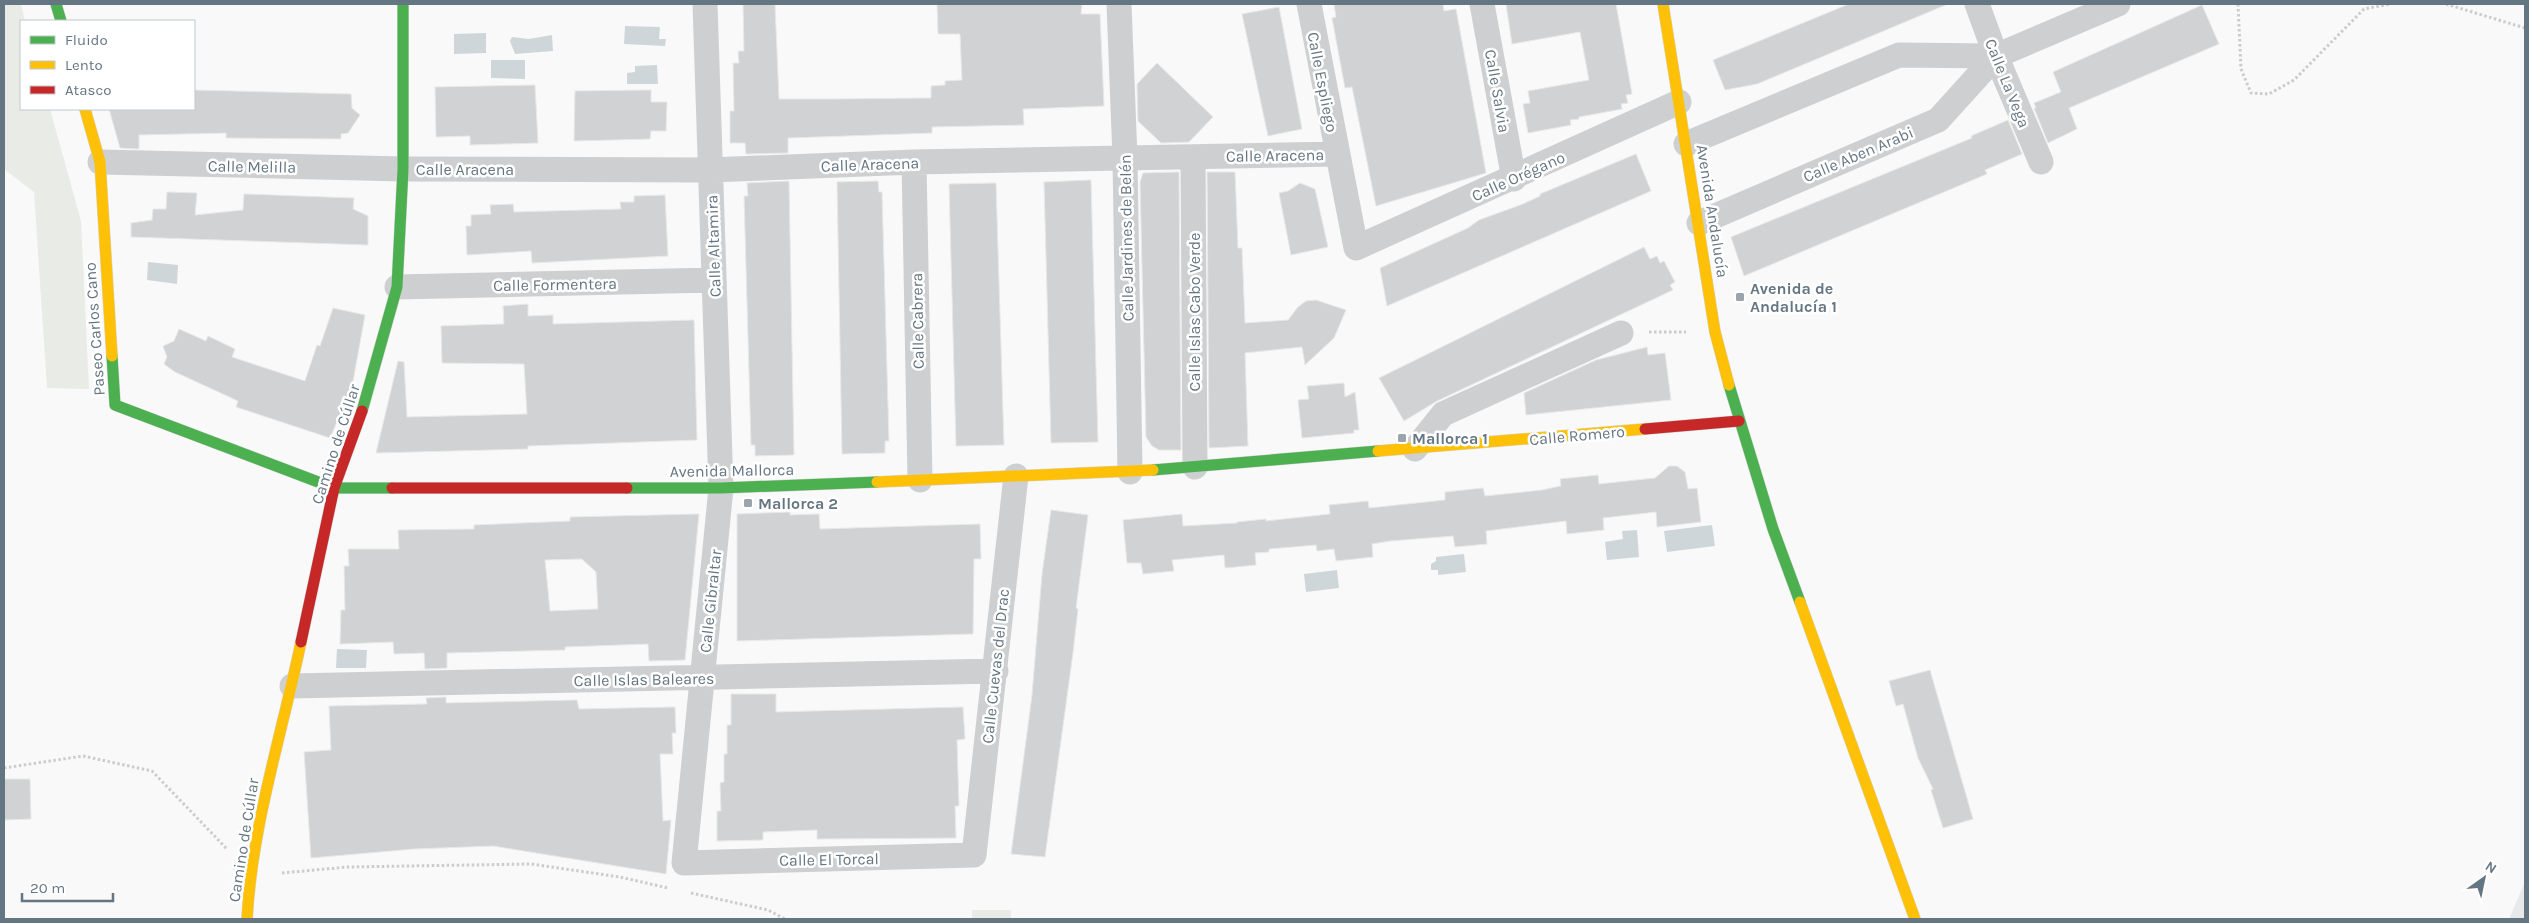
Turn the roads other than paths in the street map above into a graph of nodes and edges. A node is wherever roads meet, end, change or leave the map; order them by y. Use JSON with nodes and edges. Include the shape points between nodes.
{"nodes":[{"id":1,"x":56,"y":4,"type":"edge"},
{"id":2,"x":403,"y":4,"type":"edge"},
{"id":3,"x":705,"y":4,"type":"edge"},
{"id":4,"x":1119,"y":4,"type":"edge"},
{"id":5,"x":1309,"y":4,"type":"edge"},
{"id":6,"x":1482,"y":4,"type":"edge"},
{"id":7,"x":1662,"y":4,"type":"edge"},
{"id":8,"x":1977,"y":4,"type":"edge"},
{"id":9,"x":2118,"y":4,"type":"edge"},
{"id":10,"x":61,"y":20,"type":"edge"},
{"id":11,"x":1996,"y":56,"type":"junction"},
{"id":12,"x":1679,"y":102,"type":"junction"},
{"id":13,"x":85,"y":110,"type":"edge"},
{"id":14,"x":1686,"y":144,"type":"junction"},
{"id":15,"x":1337,"y":154,"type":"junction"},
{"id":16,"x":1193,"y":157,"type":"junction"},
{"id":17,"x":1124,"y":158,"type":"junction"},
{"id":18,"x":100,"y":162,"type":"junction"},
{"id":19,"x":914,"y":162,"type":"junction"},
{"id":20,"x":2041,"y":162,"type":"dead end"},
{"id":21,"x":404,"y":169,"type":"junction"},
{"id":22,"x":710,"y":170,"type":"junction"},
{"id":23,"x":1514,"y":179,"type":"junction"},
{"id":24,"x":1699,"y":223,"type":"junction"},
{"id":25,"x":1356,"y":248,"type":"joint"},
{"id":26,"x":714,"y":280,"type":"junction"},
{"id":27,"x":397,"y":287,"type":"junction"},
{"id":28,"x":1621,"y":332,"type":"road end"},
{"id":29,"x":1739,"y":421,"type":"junction"},
{"id":30,"x":1415,"y":449,"type":"junction"},
{"id":31,"x":1195,"y":467,"type":"junction"},
{"id":32,"x":1130,"y":472,"type":"junction"},
{"id":33,"x":1016,"y":476,"type":"junction"},
{"id":34,"x":920,"y":480,"type":"junction"},
{"id":35,"x":334,"y":488,"type":"junction"},
{"id":36,"x":721,"y":488,"type":"junction"},
{"id":37,"x":996,"y":671,"type":"junction"},
{"id":38,"x":702,"y":678,"type":"junction"},
{"id":39,"x":292,"y":686,"type":"junction"},
{"id":40,"x":974,"y":855,"type":"joint"},
{"id":41,"x":684,"y":863,"type":"joint"},
{"id":42,"x":248,"y":919,"type":"edge"},
{"id":43,"x":1915,"y":919,"type":"edge"}],
"edges":[{"from":1,"to":10,"type":"street"},
{"from":2,"to":21,"type":"street","name":"Camino de Cúllar"},
{"from":3,"to":22,"type":"street","name":"Calle Altamira"},
{"from":4,"to":17,"type":"street","name":"Calle Jardines de Belén"},
{"from":5,"to":15,"type":"street","name":"Calle Espliego"},
{"from":6,"to":23,"type":"street","name":"Calle Salvia"},
{"from":7,"to":12,"type":"street","name":"Avenida Andalucía"},
{"from":8,"to":11,"type":"street","name":"Calle La Vega"},
{"from":9,"to":11,"type":"street","name":"Calle Aben Arabi"},
{"from":11,"to":14,"type":"street","name":"Calle Aben Arabi","via":[[1899,55]]},
{"from":11,"to":20,"type":"street","name":"Calle La Vega"},
{"from":11,"to":24,"type":"street","name":"Calle Aben Arabi","via":[[1938,120]]},
{"from":12,"to":14,"type":"street","name":"Avenida Andalucía"},
{"from":12,"to":23,"type":"street","name":"Calle Orégano"},
{"from":13,"to":18,"type":"street","name":"Paseo Carlos Cano"},
{"from":14,"to":24,"type":"street","name":"Avenida Andalucía"},
{"from":15,"to":16,"type":"street","name":"Calle Aracena"},
{"from":15,"to":25,"type":"street","name":"Calle Espliego"},
{"from":16,"to":17,"type":"street","name":"Calle Aracena"},
{"from":16,"to":31,"type":"street","name":"Calle Islas Cabo Verde"},
{"from":17,"to":19,"type":"street","name":"Calle Aracena"},
{"from":17,"to":32,"type":"street","name":"Calle Jardines de Belén"},
{"from":18,"to":21,"type":"street","name":"Calle Melilla"},
{"from":18,"to":35,"type":"street","name":"Paseo Carlos Cano","via":[[115,405]]},
{"from":19,"to":22,"type":"street","name":"Calle Aracena"},
{"from":19,"to":34,"type":"street","name":"Calle Cabrera"},
{"from":21,"to":22,"type":"street","name":"Calle Aracena"},
{"from":21,"to":27,"type":"street","name":"Camino de Cúllar"},
{"from":22,"to":26,"type":"street","name":"Calle Altamira"},
{"from":23,"to":25,"type":"street","name":"Calle Orégano"},
{"from":24,"to":29,"type":"street","name":"Avenida Andalucía","via":[[1715,332]]},
{"from":26,"to":27,"type":"street","name":"Calle Formentera"},
{"from":26,"to":36,"type":"street","name":"Calle Altamira"},
{"from":27,"to":35,"type":"street","name":"Camino de Cúllar","via":[[370,390]]},
{"from":28,"to":30,"type":"street","via":[[1443,414]]},
{"from":29,"to":30,"type":"street","name":"Calle Romero"},
{"from":29,"to":43,"type":"street","name":"Avenida Andalucía","via":[[1773,529]]},
{"from":30,"to":31,"type":"street","name":"Calle Romero"},
{"from":31,"to":32,"type":"street","name":"Calle Romero"},
{"from":32,"to":33,"type":"street","name":"Avenida Mallorca"},
{"from":33,"to":34,"type":"street","name":"Avenida Mallorca"},
{"from":33,"to":37,"type":"street","name":"Calle Cuevas del Drac"},
{"from":34,"to":36,"type":"street","name":"Avenida Mallorca"},
{"from":35,"to":36,"type":"street","name":"Avenida Mallorca"},
{"from":35,"to":39,"type":"street","name":"Camino de Cúllar"},
{"from":36,"to":38,"type":"street","name":"Calle Gibraltar"},
{"from":37,"to":38,"type":"street","name":"Calle Islas Baleares"},
{"from":37,"to":40,"type":"street","name":"Calle Cuevas del Drac"},
{"from":38,"to":39,"type":"street","name":"Calle Islas Baleares"},
{"from":38,"to":41,"type":"street","name":"Calle Gibraltar"},
{"from":39,"to":42,"type":"street","name":"Camino de Cúllar","via":[[265,798]]},
{"from":40,"to":41,"type":"street","name":"Calle El Torcal"}]}
